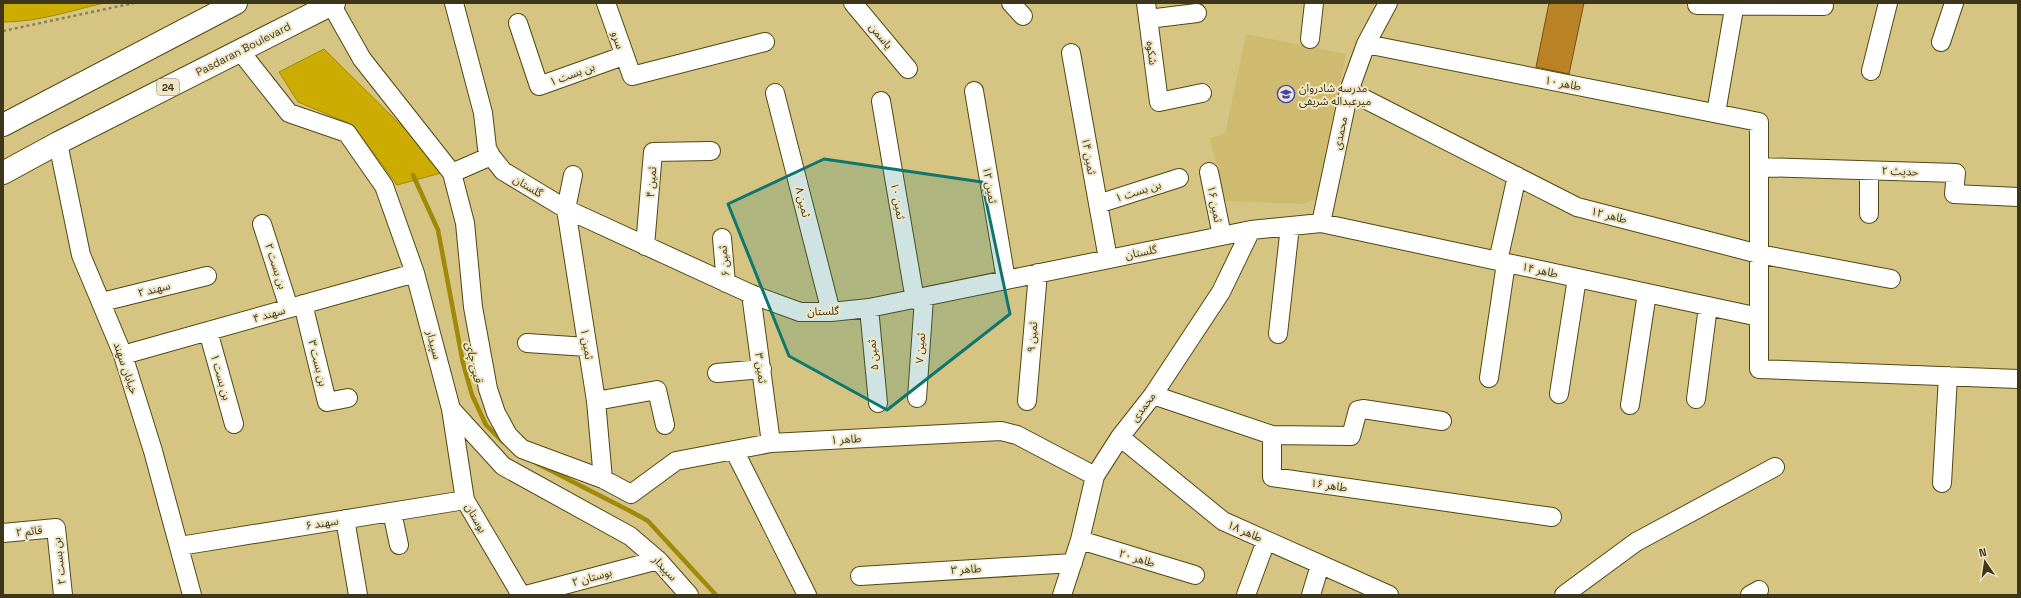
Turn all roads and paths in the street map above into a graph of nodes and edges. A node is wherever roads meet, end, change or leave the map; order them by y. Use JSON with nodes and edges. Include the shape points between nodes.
{"nodes":[{"id":1,"x":134,"y":3,"type":"edge"},
{"id":2,"x":236,"y":3,"type":"edge"},
{"id":3,"x":454,"y":3,"type":"edge"},
{"id":4,"x":606,"y":3,"type":"edge"},
{"id":5,"x":853,"y":3,"type":"edge"},
{"id":6,"x":1314,"y":3,"type":"edge"},
{"id":7,"x":1388,"y":3,"type":"edge"},
{"id":8,"x":1888,"y":3,"type":"edge"},
{"id":9,"x":1954,"y":3,"type":"edge"},
{"id":10,"x":332,"y":4,"type":"edge"},
{"id":11,"x":1735,"y":4,"type":"edge"},
{"id":12,"x":1697,"y":5,"type":"dead end"},
{"id":13,"x":1824,"y":6,"type":"dead end"},
{"id":14,"x":1147,"y":11,"type":"edge"},
{"id":15,"x":1197,"y":13,"type":"dead end"},
{"id":16,"x":518,"y":23,"type":"dead end"},
{"id":17,"x":3,"y":31,"type":"edge"},
{"id":18,"x":1310,"y":39,"type":"dead end"},
{"id":19,"x":764,"y":42,"type":"dead end"},
{"id":20,"x":1942,"y":42,"type":"dead end"},
{"id":21,"x":1366,"y":44,"type":"junction"},
{"id":22,"x":240,"y":50,"type":"junction"},
{"id":23,"x":1071,"y":53,"type":"dead end"},
{"id":24,"x":623,"y":56,"type":"junction"},
{"id":25,"x":908,"y":69,"type":"dead end"},
{"id":26,"x":1871,"y":71,"type":"dead end"},
{"id":27,"x":974,"y":91,"type":"dead end"},
{"id":28,"x":1349,"y":91,"type":"junction"},
{"id":29,"x":775,"y":93,"type":"dead end"},
{"id":30,"x":1202,"y":93,"type":"dead end"},
{"id":31,"x":880,"y":101,"type":"dead end"},
{"id":32,"x":1716,"y":113,"type":"junction"},
{"id":33,"x":3,"y":125,"type":"edge"},
{"id":34,"x":58,"y":143,"type":"junction"},
{"id":35,"x":711,"y":151,"type":"dead end"},
{"id":36,"x":491,"y":156,"type":"junction"},
{"id":37,"x":1759,"y":167,"type":"junction"},
{"id":38,"x":1869,"y":170,"type":"junction"},
{"id":39,"x":1209,"y":172,"type":"dead end"},
{"id":40,"x":3,"y":173,"type":"edge"},
{"id":41,"x":452,"y":173,"type":"junction"},
{"id":42,"x":573,"y":174,"type":"dead end"},
{"id":43,"x":1517,"y":176,"type":"junction"},
{"id":44,"x":1179,"y":178,"type":"dead end"},
{"id":45,"x":2018,"y":197,"type":"edge"},
{"id":46,"x":1098,"y":204,"type":"junction"},
{"id":47,"x":566,"y":209,"type":"junction"},
{"id":48,"x":1869,"y":214,"type":"dead end"},
{"id":49,"x":1321,"y":223,"type":"junction"},
{"id":50,"x":262,"y":224,"type":"dead end"},
{"id":51,"x":1290,"y":226,"type":"junction"},
{"id":52,"x":1251,"y":230,"type":"junction"},
{"id":53,"x":1222,"y":236,"type":"junction"},
{"id":54,"x":722,"y":238,"type":"dead end"},
{"id":55,"x":645,"y":246,"type":"junction"},
{"id":56,"x":1759,"y":254,"type":"junction"},
{"id":57,"x":1108,"y":259,"type":"junction"},
{"id":58,"x":1502,"y":262,"type":"junction"},
{"id":59,"x":415,"y":273,"type":"junction"},
{"id":60,"x":1038,"y":273,"type":"junction"},
{"id":61,"x":207,"y":276,"type":"dead end"},
{"id":62,"x":1577,"y":278,"type":"junction"},
{"id":63,"x":1891,"y":279,"type":"dead end"},
{"id":64,"x":1006,"y":280,"type":"junction"},
{"id":65,"x":726,"y":283,"type":"junction"},
{"id":66,"x":1647,"y":293,"type":"junction"},
{"id":67,"x":751,"y":294,"type":"junction"},
{"id":68,"x":920,"y":299,"type":"junction"},
{"id":69,"x":102,"y":302,"type":"junction"},
{"id":70,"x":296,"y":306,"type":"junction"},
{"id":71,"x":1708,"y":306,"type":"junction"},
{"id":72,"x":869,"y":308,"type":"junction"},
{"id":73,"x":831,"y":312,"type":"junction"},
{"id":74,"x":1759,"y":317,"type":"junction"},
{"id":75,"x":208,"y":331,"type":"junction"},
{"id":76,"x":1278,"y":334,"type":"dead end"},
{"id":77,"x":527,"y":343,"type":"dead end"},
{"id":78,"x":587,"y":347,"type":"junction"},
{"id":79,"x":123,"y":355,"type":"junction"},
{"id":80,"x":762,"y":370,"type":"junction"},
{"id":81,"x":717,"y":373,"type":"dead end"},
{"id":82,"x":1948,"y":376,"type":"junction"},
{"id":83,"x":1489,"y":378,"type":"dead end"},
{"id":84,"x":2018,"y":379,"type":"edge"},
{"id":85,"x":1558,"y":394,"type":"dead end"},
{"id":86,"x":1153,"y":395,"type":"junction"},
{"id":87,"x":348,"y":398,"type":"dead end"},
{"id":88,"x":917,"y":398,"type":"dead end"},
{"id":89,"x":1696,"y":399,"type":"dead end"},
{"id":90,"x":596,"y":401,"type":"junction"},
{"id":91,"x":878,"y":402,"type":"dead end"},
{"id":92,"x":1027,"y":402,"type":"dead end"},
{"id":93,"x":1630,"y":405,"type":"dead end"},
{"id":94,"x":451,"y":409,"type":"junction"},
{"id":95,"x":1442,"y":421,"type":"dead end"},
{"id":96,"x":234,"y":424,"type":"dead end"},
{"id":97,"x":665,"y":425,"type":"dead end"},
{"id":98,"x":1272,"y":435,"type":"junction"},
{"id":99,"x":1120,"y":437,"type":"junction"},
{"id":100,"x":771,"y":443,"type":"junction"},
{"id":101,"x":734,"y":450,"type":"junction"},
{"id":102,"x":1775,"y":467,"type":"dead end"},
{"id":103,"x":1096,"y":476,"type":"junction"},
{"id":104,"x":603,"y":479,"type":"junction"},
{"id":105,"x":1942,"y":483,"type":"dead end"},
{"id":106,"x":465,"y":500,"type":"junction"},
{"id":107,"x":392,"y":512,"type":"junction"},
{"id":108,"x":1552,"y":516,"type":"dead end"},
{"id":109,"x":345,"y":519,"type":"junction"},
{"id":110,"x":56,"y":528,"type":"joint"},
{"id":111,"x":3,"y":533,"type":"edge"},
{"id":112,"x":1080,"y":540,"type":"junction"},
{"id":113,"x":1266,"y":540,"type":"junction"},
{"id":114,"x":399,"y":545,"type":"dead end"},
{"id":115,"x":180,"y":546,"type":"junction"},
{"id":116,"x":658,"y":560,"type":"junction"},
{"id":117,"x":1073,"y":563,"type":"junction"},
{"id":118,"x":1320,"y":565,"type":"junction"},
{"id":119,"x":1195,"y":575,"type":"dead end"},
{"id":120,"x":860,"y":576,"type":"dead end"},
{"id":121,"x":63,"y":595,"type":"edge"},
{"id":122,"x":192,"y":595,"type":"edge"},
{"id":123,"x":358,"y":595,"type":"edge"},
{"id":124,"x":521,"y":595,"type":"edge"},
{"id":125,"x":526,"y":595,"type":"edge"},
{"id":126,"x":689,"y":595,"type":"edge"},
{"id":127,"x":807,"y":595,"type":"edge"},
{"id":128,"x":1062,"y":595,"type":"edge"},
{"id":129,"x":1246,"y":595,"type":"edge"},
{"id":130,"x":1311,"y":595,"type":"edge"},
{"id":131,"x":1389,"y":595,"type":"edge"},
{"id":132,"x":1564,"y":595,"type":"edge"}],
"edges":[{"from":1,"to":17,"type":"path"},
{"from":2,"to":33,"type":"highway"},
{"from":3,"to":36,"type":"street","name":"گلستان","via":[[483,113],[484,134]]},
{"from":4,"to":24,"type":"street","name":"سرو"},
{"from":5,"to":25,"type":"street","name":"یاسمن"},
{"from":6,"to":18,"type":"street"},
{"from":7,"to":21,"type":"street","name":"محمدی"},
{"from":8,"to":26,"type":"street"},
{"from":9,"to":20,"type":"street"},
{"from":10,"to":22,"type":"highway","name":"Pasdaran Boulevard","number":"24"},
{"from":10,"to":41,"type":"street","via":[[362,59]]},
{"from":11,"to":12,"type":"street"},
{"from":11,"to":13,"type":"street"},
{"from":11,"to":32,"type":"street"},
{"from":14,"to":15,"type":"street"},
{"from":14,"to":30,"type":"street","name":"شکوه","via":[[1159,102]]},
{"from":16,"to":24,"type":"street","name":"بن بست ۱","via":[[539,86]]},
{"from":19,"to":24,"type":"street","name":"سرو","via":[[632,76]]},
{"from":21,"to":28,"type":"street","name":"محمدی"},
{"from":21,"to":32,"type":"street","name":"طاهر ۱۰"},
{"from":22,"to":34,"type":"highway","name":"Pasdaran Boulevard","number":"24"},
{"from":22,"to":59,"type":"street","name":"سپیدار","via":[[289,113],[347,133],[384,186]]},
{"from":23,"to":46,"type":"street","name":"ثمین ۱۴"},
{"from":27,"to":64,"type":"street","name":"ثمین ۱۲"},
{"from":28,"to":43,"type":"street","name":"طاهر ۱۲"},
{"from":28,"to":49,"type":"street","name":"محمدی"},
{"from":29,"to":73,"type":"street","name":"ثمین ۸"},
{"from":31,"to":68,"type":"street","name":"ثمین ۱۰"},
{"from":32,"to":37,"type":"street","name":"طاهر ۱۰","via":[[1759,122]]},
{"from":34,"to":40,"type":"highway","name":"Pasdaran Boulevard","number":"24"},
{"from":34,"to":69,"type":"street","name":"خیابان سهند","via":[[81,255]]},
{"from":35,"to":55,"type":"street","name":"ثمین ۴","via":[[654,152]]},
{"from":36,"to":41,"type":"street"},
{"from":36,"to":47,"type":"street","name":"گلستان","via":[[503,171]]},
{"from":37,"to":38,"type":"street","name":"حدیث ۲"},
{"from":37,"to":56,"type":"street"},
{"from":38,"to":45,"type":"street","name":"حدیث ۲","via":[[1956,173],[1954,194]]},
{"from":38,"to":48,"type":"street"},
{"from":39,"to":53,"type":"street","name":"ثمین ۱۶"},
{"from":41,"to":104,"type":"street","via":[[465,223],[473,307],[488,389],[496,413],[508,436],[522,450]]},
{"from":42,"to":47,"type":"street","name":"ثمین ۱"},
{"from":43,"to":56,"type":"street","name":"طاهر ۱۲","via":[[1577,207]]},
{"from":43,"to":58,"type":"street"},
{"from":44,"to":46,"type":"street","name":"بن بست ۱"},
{"from":46,"to":57,"type":"street","name":"ثمین ۱۴"},
{"from":47,"to":55,"type":"street","name":"گلستان"},
{"from":47,"to":78,"type":"street","name":"ثمین ۱"},
{"from":49,"to":51,"type":"street","name":"گلستان"},
{"from":49,"to":58,"type":"street","name":"طاهر ۱۴"},
{"from":50,"to":70,"type":"street","name":"بن بست ۲"},
{"from":51,"to":52,"type":"street","name":"گلستان"},
{"from":51,"to":76,"type":"street"},
{"from":52,"to":53,"type":"street","name":"گلستان"},
{"from":52,"to":86,"type":"street","name":"محمدی","via":[[1221,292]]},
{"from":53,"to":57,"type":"street","name":"گلستان"},
{"from":54,"to":65,"type":"street","name":"ثمین ۶"},
{"from":55,"to":65,"type":"street","name":"گلستان"},
{"from":56,"to":63,"type":"street","name":"طاهر ۱۲"},
{"from":56,"to":74,"type":"street"},
{"from":57,"to":60,"type":"street","name":"گلستان"},
{"from":58,"to":62,"type":"street","name":"طاهر ۱۴"},
{"from":58,"to":83,"type":"street"},
{"from":59,"to":70,"type":"street","name":"سهند ۴"},
{"from":59,"to":94,"type":"street","name":"سپیدار"},
{"from":60,"to":64,"type":"street","name":"گلستان"},
{"from":60,"to":92,"type":"street","name":"ثمین ۹"},
{"from":61,"to":69,"type":"street","name":"سهند ۲"},
{"from":62,"to":66,"type":"street","name":"طاهر ۱۴"},
{"from":62,"to":85,"type":"street"},
{"from":64,"to":68,"type":"street","name":"گلستان"},
{"from":65,"to":67,"type":"street","name":"گلستان"},
{"from":66,"to":71,"type":"street","name":"طاهر ۱۴"},
{"from":66,"to":93,"type":"street"},
{"from":67,"to":73,"type":"street","name":"گلستان","via":[[800,312]]},
{"from":67,"to":80,"type":"street","name":"ثمین ۳"},
{"from":68,"to":72,"type":"street","name":"گلستان"},
{"from":68,"to":88,"type":"street","name":"ثمین ۷"},
{"from":69,"to":79,"type":"street","name":"خیابان سهند"},
{"from":70,"to":75,"type":"street","name":"سهند ۴"},
{"from":70,"to":87,"type":"street","name":"بن بست ۳","via":[[327,402]]},
{"from":71,"to":74,"type":"street","name":"طاهر ۱۴"},
{"from":71,"to":89,"type":"street"},
{"from":72,"to":73,"type":"street","name":"گلستان"},
{"from":72,"to":91,"type":"street","name":"ثمین ۵"},
{"from":74,"to":82,"type":"street","via":[[1759,369]]},
{"from":75,"to":79,"type":"street","name":"سهند ۴"},
{"from":75,"to":96,"type":"street","name":"بن بست ۱"},
{"from":77,"to":78,"type":"street"},
{"from":78,"to":90,"type":"street","name":"ثمین ۱"},
{"from":79,"to":115,"type":"street","name":"خیابان سهند"},
{"from":80,"to":81,"type":"street"},
{"from":80,"to":100,"type":"street","name":"ثمین ۳"},
{"from":82,"to":84,"type":"street"},
{"from":82,"to":105,"type":"street"},
{"from":86,"to":98,"type":"street"},
{"from":86,"to":99,"type":"street","name":"محمدی"},
{"from":90,"to":97,"type":"street","via":[[657,390]]},
{"from":90,"to":104,"type":"street","name":"ثمین ۱"},
{"from":94,"to":106,"type":"street","name":"بوستان"},
{"from":94,"to":116,"type":"street","name":"سپیدار","via":[[502,466],[630,536]]},
{"from":95,"to":98,"type":"street","via":[[1363,409],[1358,410],[1356,414],[1351,436]]},
{"from":98,"to":108,"type":"street","name":"طاهر ۱۶","via":[[1272,477]]},
{"from":99,"to":103,"type":"street","name":"محمدی"},
{"from":99,"to":113,"type":"street","name":"طاهر ۱۸","via":[[1223,521]]},
{"from":100,"to":101,"type":"street","name":"طاهر ۱"},
{"from":100,"to":103,"type":"street","name":"طاهر ۱","via":[[1001,431],[1017,435]]},
{"from":101,"to":104,"type":"street","name":"طاهر ۱","via":[[676,461],[631,494]]},
{"from":101,"to":127,"type":"street"},
{"from":102,"to":132,"type":"street","via":[[1636,542]]},
{"from":103,"to":112,"type":"street","name":"محمدی"},
{"from":106,"to":107,"type":"street","name":"سهند ۶"},
{"from":106,"to":124,"type":"street","name":"بوستان"},
{"from":107,"to":109,"type":"street","name":"سهند ۶"},
{"from":107,"to":114,"type":"street"},
{"from":109,"to":115,"type":"street","name":"سهند ۶"},
{"from":109,"to":123,"type":"street"},
{"from":110,"to":111,"type":"street","name":"قائم ۲"},
{"from":110,"to":121,"type":"street","name":"بن بست ۲"},
{"from":112,"to":117,"type":"street","name":"محمدی"},
{"from":112,"to":119,"type":"street","name":"طاهر ۲۰"},
{"from":113,"to":118,"type":"street","name":"طاهر ۱۸"},
{"from":113,"to":129,"type":"street"},
{"from":115,"to":122,"type":"street","name":"خیابان سهند"},
{"from":116,"to":125,"type":"street","name":"بوستان ۲"},
{"from":116,"to":126,"type":"street","name":"سپیدار"},
{"from":117,"to":120,"type":"street","name":"طاهر ۳"},
{"from":117,"to":128,"type":"street","name":"محمدی"},
{"from":118,"to":130,"type":"street"},
{"from":118,"to":131,"type":"street","name":"طاهر ۱۸"}]}
